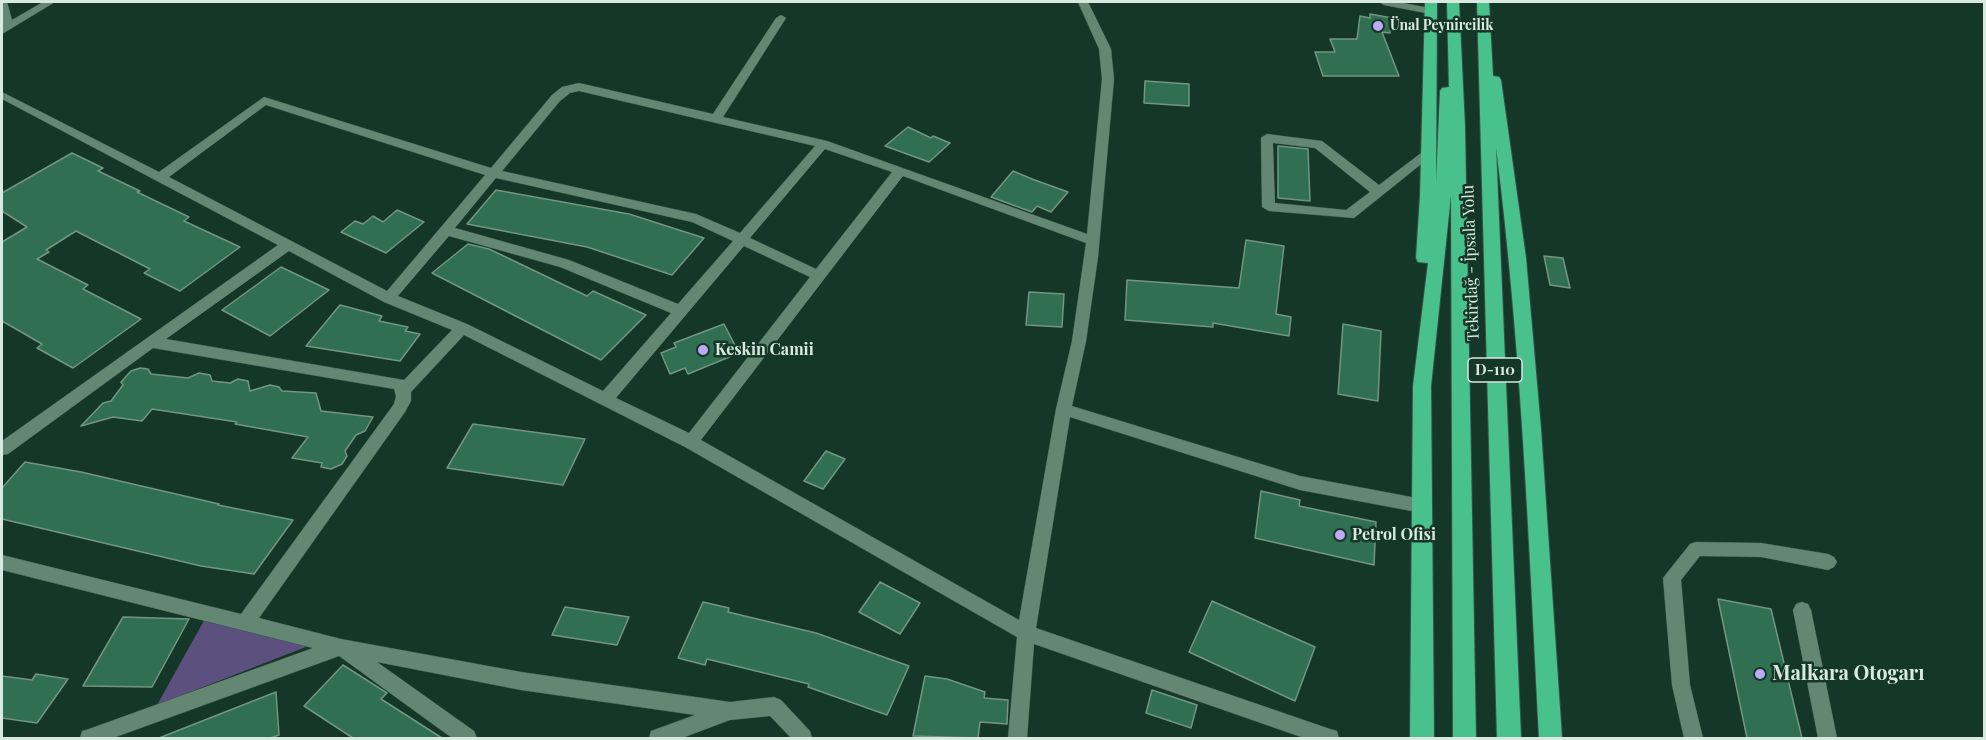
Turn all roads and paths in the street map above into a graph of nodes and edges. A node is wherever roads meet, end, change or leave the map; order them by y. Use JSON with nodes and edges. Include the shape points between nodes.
{"nodes":[{"id":1,"x":2,"y":2,"type":"edge"},
{"id":2,"x":50,"y":2,"type":"edge"},
{"id":3,"x":1083,"y":2,"type":"edge"},
{"id":4,"x":1384,"y":2,"type":"edge"},
{"id":5,"x":1453,"y":2,"type":"edge"},
{"id":6,"x":1483,"y":2,"type":"edge"},
{"id":7,"x":1431,"y":6,"type":"edge"},
{"id":8,"x":781,"y":18,"type":"dead end"},
{"id":9,"x":1453,"y":23,"type":"junction"},
{"id":10,"x":5,"y":29,"type":"edge"},
{"id":11,"x":1485,"y":29,"type":"junction"},
{"id":12,"x":2,"y":95,"type":"edge"},
{"id":13,"x":717,"y":117,"type":"junction"},
{"id":14,"x":823,"y":144,"type":"junction"},
{"id":15,"x":1429,"y":153,"type":"junction"},
{"id":16,"x":900,"y":170,"type":"junction"},
{"id":17,"x":494,"y":173,"type":"junction"},
{"id":18,"x":160,"y":178,"type":"junction"},
{"id":19,"x":1379,"y":192,"type":"junction"},
{"id":20,"x":445,"y":231,"type":"junction"},
{"id":21,"x":742,"y":239,"type":"junction"},
{"id":22,"x":1093,"y":241,"type":"junction"},
{"id":23,"x":288,"y":244,"type":"junction"},
{"id":24,"x":819,"y":276,"type":"junction"},
{"id":25,"x":390,"y":298,"type":"junction"},
{"id":26,"x":681,"y":311,"type":"junction"},
{"id":27,"x":462,"y":328,"type":"junction"},
{"id":28,"x":151,"y":342,"type":"junction"},
{"id":29,"x":1422,"y":386,"type":"junction"},
{"id":30,"x":404,"y":390,"type":"junction"},
{"id":31,"x":606,"y":399,"type":"junction"},
{"id":32,"x":1065,"y":409,"type":"junction"},
{"id":33,"x":691,"y":442,"type":"junction"},
{"id":34,"x":2,"y":449,"type":"edge"},
{"id":35,"x":1422,"y":506,"type":"junction"},
{"id":36,"x":2,"y":562,"type":"edge"},
{"id":37,"x":1827,"y":562,"type":"dead end"},
{"id":38,"x":1802,"y":610,"type":"dead end"},
{"id":39,"x":244,"y":623,"type":"junction"},
{"id":40,"x":1026,"y":633,"type":"junction"},
{"id":41,"x":341,"y":647,"type":"junction"},
{"id":42,"x":730,"y":711,"type":"junction"},
{"id":43,"x":89,"y":738,"type":"edge"},
{"id":44,"x":467,"y":738,"type":"edge"},
{"id":45,"x":658,"y":738,"type":"edge"},
{"id":46,"x":803,"y":738,"type":"edge"},
{"id":47,"x":1017,"y":738,"type":"edge"},
{"id":48,"x":1330,"y":738,"type":"edge"},
{"id":49,"x":1422,"y":738,"type":"edge"},
{"id":50,"x":1465,"y":738,"type":"edge"},
{"id":51,"x":1509,"y":738,"type":"edge"},
{"id":52,"x":1551,"y":738,"type":"edge"},
{"id":53,"x":1693,"y":738,"type":"edge"},
{"id":54,"x":1828,"y":738,"type":"edge"}],
"edges":[{"from":1,"to":10,"type":"street"},
{"from":2,"to":10,"type":"street"},
{"from":3,"to":22,"type":"street","via":[[1108,64]]},
{"from":4,"to":7,"type":"street"},
{"from":5,"to":9,"type":"highway","name":"Tekirdağ - İpsala Yolu","number":"D-110"},
{"from":6,"to":11,"type":"highway","name":"Tekirdağ - İpsala Yolu","number":"D-110"},
{"from":7,"to":15,"type":"highway"},
{"from":8,"to":13,"type":"street"},
{"from":9,"to":29,"type":"highway","via":[[1444,127],[1443,200]]},
{"from":9,"to":50,"type":"highway","name":"Tekirdağ - İpsala Yolu","number":"D-110","via":[[1458,127]]},
{"from":11,"to":51,"type":"highway","name":"Tekirdağ - İpsala Yolu","number":"D-110"},
{"from":11,"to":52,"type":"highway","via":[[1518,258]]},
{"from":12,"to":18,"type":"street"},
{"from":13,"to":14,"type":"street"},
{"from":13,"to":17,"type":"street","via":[[579,87],[566,90]]},
{"from":14,"to":16,"type":"street"},
{"from":14,"to":21,"type":"street"},
{"from":15,"to":19,"type":"street"},
{"from":15,"to":29,"type":"highway"},
{"from":16,"to":22,"type":"street"},
{"from":16,"to":24,"type":"street"},
{"from":17,"to":18,"type":"street","via":[[264,101]]},
{"from":17,"to":20,"type":"street"},
{"from":17,"to":21,"type":"street","via":[[696,218]]},
{"from":18,"to":23,"type":"street"},
{"from":19,"to":19,"type":"street","via":[[1349,215],[1269,207],[1267,138],[1318,144]]},
{"from":20,"to":25,"type":"street"},
{"from":20,"to":26,"type":"street","via":[[564,263]]},
{"from":21,"to":24,"type":"street"},
{"from":21,"to":26,"type":"street"},
{"from":22,"to":32,"type":"street"},
{"from":23,"to":25,"type":"street"},
{"from":23,"to":28,"type":"street"},
{"from":24,"to":33,"type":"street"},
{"from":25,"to":27,"type":"street"},
{"from":26,"to":31,"type":"street"},
{"from":27,"to":30,"type":"street"},
{"from":27,"to":31,"type":"street"},
{"from":28,"to":30,"type":"street","via":[[391,382]]},
{"from":28,"to":34,"type":"street"},
{"from":29,"to":35,"type":"highway"},
{"from":30,"to":39,"type":"street","via":[[400,408]]},
{"from":31,"to":33,"type":"street"},
{"from":32,"to":35,"type":"street","via":[[1300,483]]},
{"from":32,"to":40,"type":"street"},
{"from":33,"to":40,"type":"street"},
{"from":35,"to":49,"type":"highway"},
{"from":36,"to":39,"type":"street"},
{"from":37,"to":53,"type":"street","via":[[1761,550],[1696,549],[1672,578],[1681,685]]},
{"from":38,"to":54,"type":"street"},
{"from":39,"to":41,"type":"street"},
{"from":40,"to":47,"type":"street"},
{"from":40,"to":48,"type":"street"},
{"from":41,"to":42,"type":"street","via":[[521,681]]},
{"from":41,"to":43,"type":"street"},
{"from":41,"to":44,"type":"street"},
{"from":42,"to":45,"type":"street"},
{"from":42,"to":46,"type":"street","via":[[774,706]]}]}
